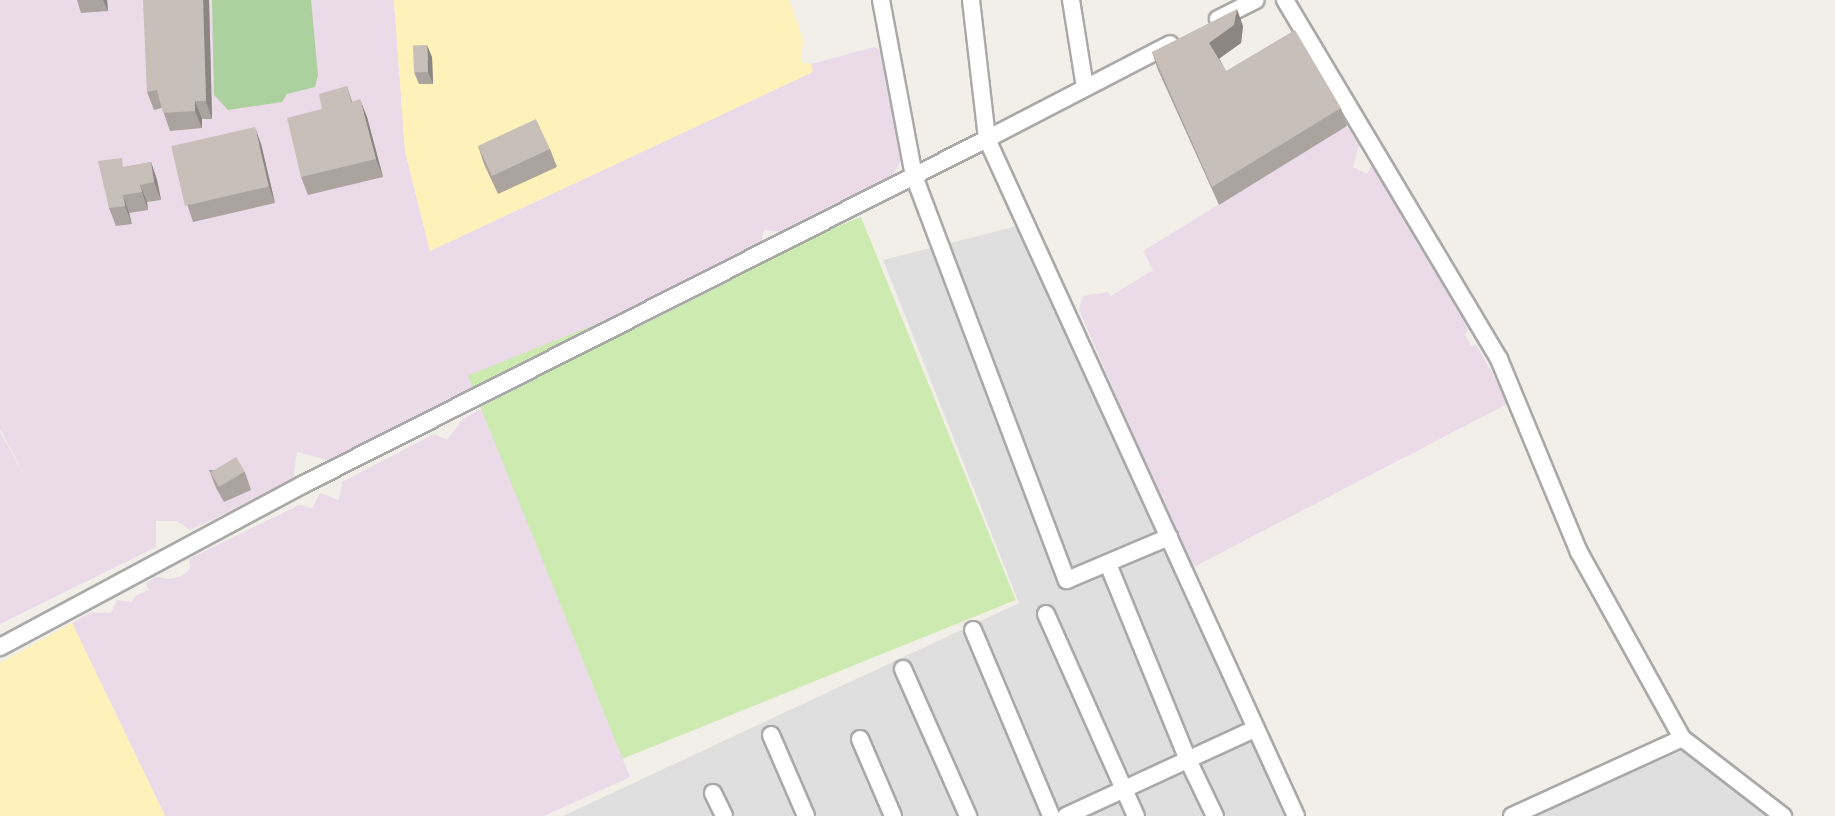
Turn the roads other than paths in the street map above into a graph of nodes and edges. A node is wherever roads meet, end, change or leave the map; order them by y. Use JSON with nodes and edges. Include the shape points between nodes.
{"nodes":[{"id":1,"x":881,"y":0,"type":"edge"},
{"id":2,"x":971,"y":0,"type":"edge"},
{"id":3,"x":1071,"y":0,"type":"edge"},
{"id":4,"x":1256,"y":0,"type":"edge"},
{"id":5,"x":1285,"y":0,"type":"edge"},
{"id":6,"x":1207,"y":25,"type":"edge"},
{"id":7,"x":1183,"y":37,"type":"edge"},
{"id":8,"x":1084,"y":87,"type":"junction"},
{"id":9,"x":987,"y":139,"type":"junction"},
{"id":10,"x":914,"y":176,"type":"junction"},
{"id":11,"x":1169,"y":537,"type":"junction"},
{"id":12,"x":1108,"y":564,"type":"junction"},
{"id":13,"x":1046,"y":614,"type":"dead end"},
{"id":14,"x":973,"y":630,"type":"dead end"},
{"id":15,"x":0,"y":647,"type":"edge"},
{"id":16,"x":903,"y":669,"type":"dead end"},
{"id":17,"x":1254,"y":729,"type":"junction"},
{"id":18,"x":771,"y":735,"type":"dead end"},
{"id":19,"x":1682,"y":738,"type":"junction"},
{"id":20,"x":860,"y":739,"type":"dead end"},
{"id":21,"x":1188,"y":760,"type":"junction"},
{"id":22,"x":1124,"y":789,"type":"junction"},
{"id":23,"x":713,"y":793,"type":"dead end"},
{"id":24,"x":724,"y":816,"type":"edge"},
{"id":25,"x":806,"y":816,"type":"edge"},
{"id":26,"x":893,"y":816,"type":"edge"},
{"id":27,"x":968,"y":816,"type":"edge"},
{"id":28,"x":1051,"y":816,"type":"edge"},
{"id":29,"x":1066,"y":816,"type":"edge"},
{"id":30,"x":1136,"y":816,"type":"edge"},
{"id":31,"x":1215,"y":816,"type":"edge"},
{"id":32,"x":1296,"y":816,"type":"edge"},
{"id":33,"x":1512,"y":816,"type":"edge"},
{"id":34,"x":1783,"y":816,"type":"edge"}],
"edges":[{"from":1,"to":10,"type":"street"},
{"from":2,"to":9,"type":"street"},
{"from":3,"to":8,"type":"street"},
{"from":4,"to":6,"type":"street"},
{"from":5,"to":19,"type":"street","via":[[1499,359],[1579,552]]},
{"from":7,"to":8,"type":"street"},
{"from":8,"to":9,"type":"street"},
{"from":9,"to":10,"type":"street"},
{"from":9,"to":11,"type":"street"},
{"from":10,"to":12,"type":"street","via":[[1067,580]]},
{"from":10,"to":15,"type":"street","via":[[302,485]]},
{"from":11,"to":12,"type":"street"},
{"from":11,"to":17,"type":"street"},
{"from":12,"to":21,"type":"street"},
{"from":13,"to":22,"type":"street"},
{"from":14,"to":28,"type":"street"},
{"from":16,"to":27,"type":"street"},
{"from":17,"to":21,"type":"street"},
{"from":17,"to":32,"type":"street"},
{"from":18,"to":25,"type":"street"},
{"from":19,"to":33,"type":"street"},
{"from":19,"to":34,"type":"street"},
{"from":20,"to":26,"type":"street"},
{"from":21,"to":22,"type":"street"},
{"from":21,"to":31,"type":"street"},
{"from":22,"to":29,"type":"street"},
{"from":22,"to":30,"type":"street"},
{"from":23,"to":24,"type":"street"}]}
